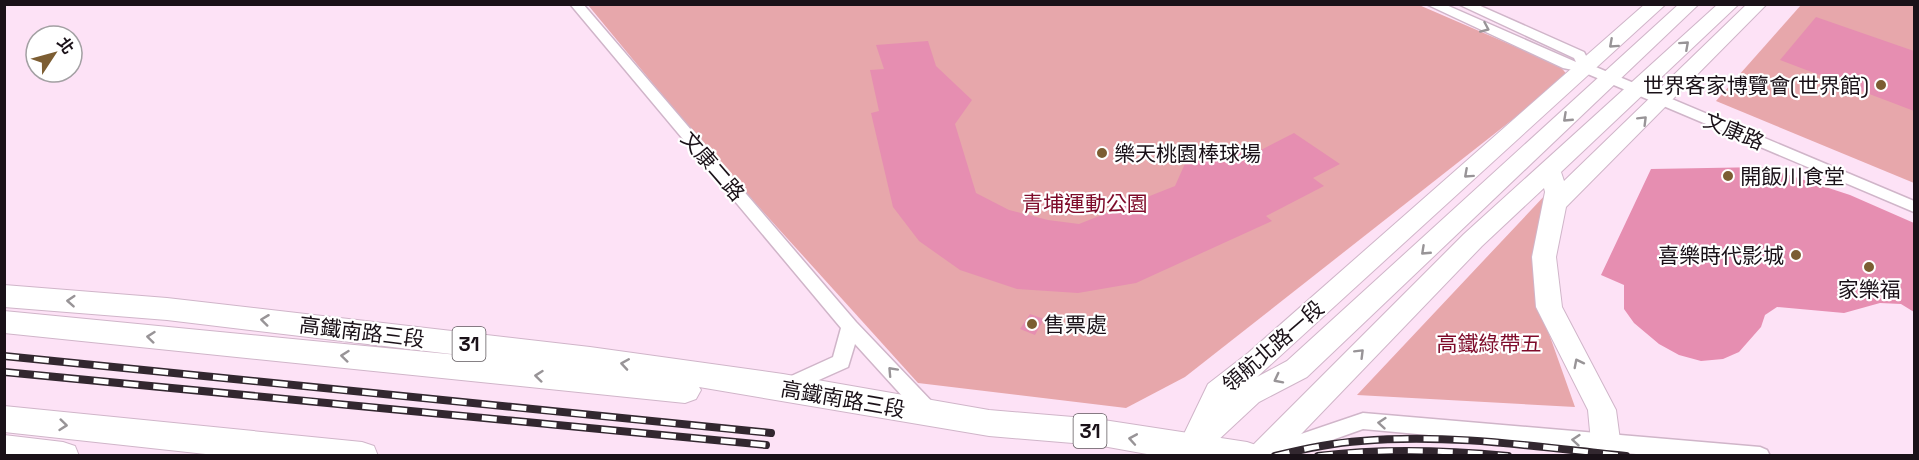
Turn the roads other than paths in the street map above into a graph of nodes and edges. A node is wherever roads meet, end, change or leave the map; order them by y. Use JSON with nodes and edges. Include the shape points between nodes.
{"nodes":[{"id":1,"x":576,"y":4,"type":"edge"},
{"id":2,"x":1432,"y":4,"type":"edge"},
{"id":3,"x":1464,"y":4,"type":"edge"},
{"id":4,"x":1657,"y":4,"type":"edge"},
{"id":5,"x":1690,"y":4,"type":"edge"},
{"id":6,"x":1730,"y":4,"type":"edge"},
{"id":7,"x":1758,"y":4,"type":"edge"},
{"id":8,"x":1586,"y":68,"type":"junction"},
{"id":9,"x":1610,"y":78,"type":"junction"},
{"id":10,"x":1637,"y":89,"type":"junction"},
{"id":11,"x":1662,"y":101,"type":"junction"},
{"id":12,"x":1622,"y":141,"type":"junction"},
{"id":13,"x":1549,"y":170,"type":"junction"},
{"id":14,"x":1555,"y":204,"type":"junction"},
{"id":15,"x":1914,"y":207,"type":"edge"},
{"id":16,"x":4,"y":296,"type":"edge"},
{"id":17,"x":4,"y":322,"type":"edge"},
{"id":18,"x":850,"y":327,"type":"junction"},
{"id":19,"x":783,"y":387,"type":"junction"},
{"id":20,"x":931,"y":414,"type":"junction"},
{"id":21,"x":4,"y":420,"type":"edge"},
{"id":22,"x":4,"y":449,"type":"edge"},
{"id":23,"x":1610,"y":449,"type":"edge"},
{"id":24,"x":1186,"y":452,"type":"edge"},
{"id":25,"x":63,"y":456,"type":"edge"},
{"id":26,"x":362,"y":456,"type":"edge"},
{"id":27,"x":1247,"y":456,"type":"edge"},
{"id":28,"x":1262,"y":456,"type":"edge"},
{"id":29,"x":1760,"y":456,"type":"edge"}],
"edges":[{"from":1,"to":18,"type":"street","name":"文康二路"},
{"from":2,"to":8,"type":"street","name":"文康路","one_way":true,"via":[[1568,65]]},
{"from":3,"to":8,"type":"street","name":"文康路","via":[[1579,55]]},
{"from":4,"to":8,"type":"street","name":"領航北路一段","one_way":true},
{"from":5,"to":9,"type":"street","name":"領航北路一段"},
{"from":10,"to":6,"type":"street","one_way":true},
{"from":7,"to":11,"type":"street"},
{"from":8,"to":9,"type":"street","name":"文康路"},
{"from":8,"to":24,"type":"street","name":"領航北路一段","one_way":true,"via":[[1267,353],[1218,392]]},
{"from":9,"to":10,"type":"street","name":"文康路"},
{"from":9,"to":24,"type":"street","name":"領航北路一段","one_way":true,"via":[[1297,369],[1249,394]]},
{"from":10,"to":11,"type":"street","name":"文康路"},
{"from":10,"to":13,"type":"street"},
{"from":12,"to":11,"type":"street","one_way":true},
{"from":11,"to":15,"type":"street","name":"文康路"},
{"from":12,"to":13,"type":"street"},
{"from":12,"to":14,"type":"street"},
{"from":13,"to":14,"type":"street","via":[[1557,192]]},
{"from":28,"to":13,"type":"street","one_way":true,"via":[[1473,240]]},
{"from":23,"to":14,"type":"street","one_way":true,"via":[[1602,410],[1550,307],[1544,257]]},
{"from":19,"to":16,"type":"main road","name":"高鐵南路三段","number":"31","one_way":true,"via":[[308,325]]},
{"from":20,"to":17,"type":"main road","name":"高鐵南路三段","number":"31","one_way":true},
{"from":18,"to":19,"type":"street","via":[[841,362]]},
{"from":20,"to":18,"type":"street","name":"文康二路","one_way":true},
{"from":19,"to":20,"type":"main road","name":"高鐵南路三段","number":"31"},
{"from":24,"to":20,"type":"main road","name":"高鐵南路三段","number":"31","one_way":true,"via":[[1097,432]]},
{"from":21,"to":26,"type":"main road","one_way":true},
{"from":22,"to":25,"type":"main road"},
{"from":23,"to":28,"type":"street","one_way":true,"via":[[1363,421]]},
{"from":23,"to":29,"type":"street"},
{"from":24,"to":27,"type":"main road","number":"31"}]}
